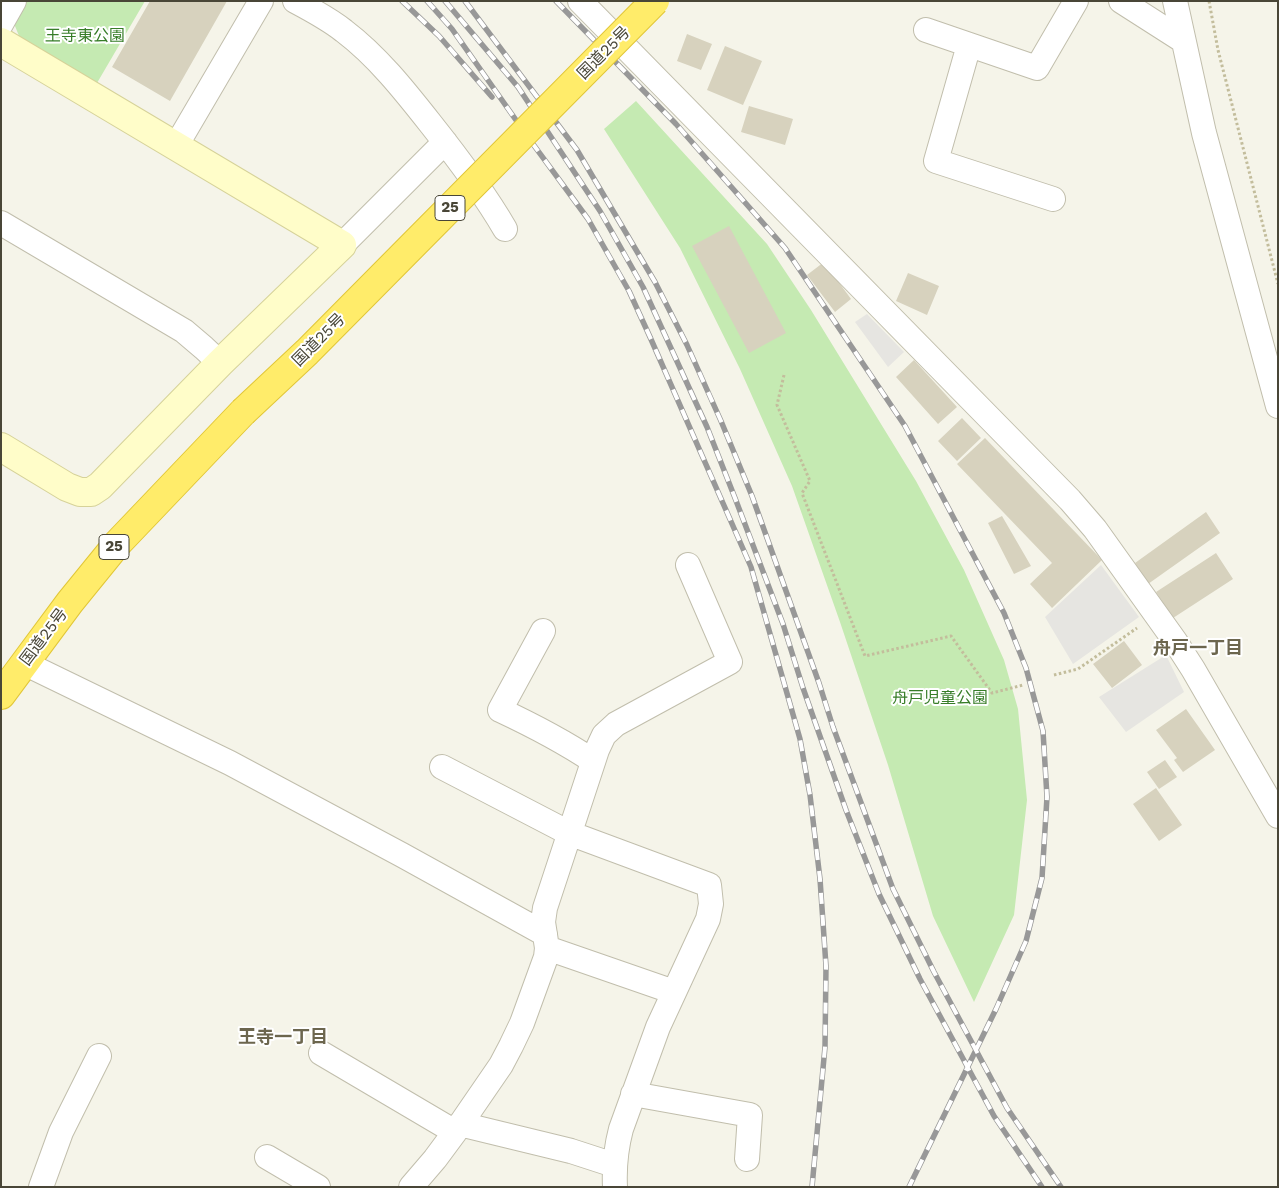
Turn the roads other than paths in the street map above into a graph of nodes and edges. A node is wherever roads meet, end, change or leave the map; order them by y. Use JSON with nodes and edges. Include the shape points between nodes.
{"nodes":[{"id":1,"x":14,"y":1,"type":"edge"},
{"id":2,"x":261,"y":1,"type":"edge"},
{"id":3,"x":294,"y":1,"type":"edge"},
{"id":4,"x":580,"y":1,"type":"edge"},
{"id":5,"x":655,"y":1,"type":"edge"},
{"id":6,"x":1076,"y":1,"type":"edge"},
{"id":7,"x":1121,"y":1,"type":"edge"},
{"id":8,"x":1175,"y":1,"type":"edge"},
{"id":9,"x":1,"y":24,"type":"edge"},
{"id":10,"x":926,"y":30,"type":"dead end"},
{"id":11,"x":1182,"y":40,"type":"junction"},
{"id":12,"x":1,"y":42,"type":"edge"},
{"id":13,"x":969,"y":45,"type":"junction"},
{"id":14,"x":445,"y":142,"type":"junction"},
{"id":15,"x":176,"y":146,"type":"junction"},
{"id":16,"x":1052,"y":199,"type":"dead end"},
{"id":17,"x":1,"y":223,"type":"edge"},
{"id":18,"x":505,"y":229,"type":"dead end"},
{"id":19,"x":342,"y":244,"type":"junction"},
{"id":20,"x":220,"y":363,"type":"junction"},
{"id":21,"x":1278,"y":406,"type":"edge"},
{"id":22,"x":1,"y":448,"type":"edge"},
{"id":23,"x":688,"y":565,"type":"dead end"},
{"id":24,"x":543,"y":632,"type":"dead end"},
{"id":25,"x":24,"y":663,"type":"junction"},
{"id":26,"x":1,"y":695,"type":"edge"},
{"id":27,"x":593,"y":761,"type":"junction"},
{"id":28,"x":442,"y":767,"type":"dead end"},
{"id":29,"x":1278,"y":816,"type":"edge"},
{"id":30,"x":569,"y":833,"type":"junction"},
{"id":31,"x":546,"y":941,"type":"junction"},
{"id":32,"x":674,"y":992,"type":"junction"},
{"id":33,"x":321,"y":1053,"type":"dead end"},
{"id":34,"x":99,"y":1056,"type":"dead end"},
{"id":35,"x":633,"y":1094,"type":"junction"},
{"id":36,"x":458,"y":1128,"type":"junction"},
{"id":37,"x":267,"y":1157,"type":"dead end"},
{"id":38,"x":747,"y":1159,"type":"dead end"},
{"id":39,"x":614,"y":1176,"type":"edge"},
{"id":40,"x":41,"y":1187,"type":"edge"},
{"id":41,"x":318,"y":1187,"type":"edge"},
{"id":42,"x":411,"y":1187,"type":"edge"}],
"edges":[{"from":1,"to":9,"type":"street"},
{"from":2,"to":15,"type":"street"},
{"from":3,"to":14,"type":"street","via":[[328,19],[358,43],[390,74]]},
{"from":4,"to":29,"type":"street","via":[[1095,528],[1193,669]]},
{"from":5,"to":25,"type":"highway","name":"国道25号","number":"25","bridge":true,"via":[[307,352],[243,412],[118,542]]},
{"from":6,"to":13,"type":"street","via":[[1037,68]]},
{"from":7,"to":11,"type":"street"},
{"from":8,"to":11,"type":"street"},
{"from":10,"to":13,"type":"street"},
{"from":11,"to":21,"type":"street"},
{"from":12,"to":15,"type":"street"},
{"from":13,"to":16,"type":"street","via":[[936,161]]},
{"from":14,"to":18,"type":"street","via":[[485,195]]},
{"from":14,"to":19,"type":"street"},
{"from":15,"to":19,"type":"street"},
{"from":17,"to":20,"type":"street","via":[[184,332]]},
{"from":19,"to":20,"type":"street"},
{"from":20,"to":22,"type":"street","via":[[91,492],[67,487]]},
{"from":23,"to":27,"type":"street","via":[[730,662],[616,724],[604,735]]},
{"from":24,"to":27,"type":"street","via":[[500,710],[544,730]]},
{"from":25,"to":26,"type":"highway","name":"国道25号","number":"25"},
{"from":25,"to":31,"type":"street","via":[[230,763],[402,855]]},
{"from":27,"to":30,"type":"street"},
{"from":28,"to":30,"type":"street"},
{"from":30,"to":31,"type":"street","via":[[545,908]]},
{"from":30,"to":32,"type":"street","via":[[709,885],[711,904],[708,919]]},
{"from":31,"to":32,"type":"street"},
{"from":31,"to":36,"type":"street","via":[[522,1023],[501,1065]]},
{"from":32,"to":35,"type":"street"},
{"from":33,"to":36,"type":"street"},
{"from":34,"to":40,"type":"street","via":[[61,1132]]},
{"from":35,"to":38,"type":"street","via":[[750,1115]]},
{"from":35,"to":39,"type":"street","via":[[617,1144]]},
{"from":36,"to":39,"type":"street","via":[[571,1151]]},
{"from":36,"to":42,"type":"street"},
{"from":37,"to":41,"type":"street"}]}
